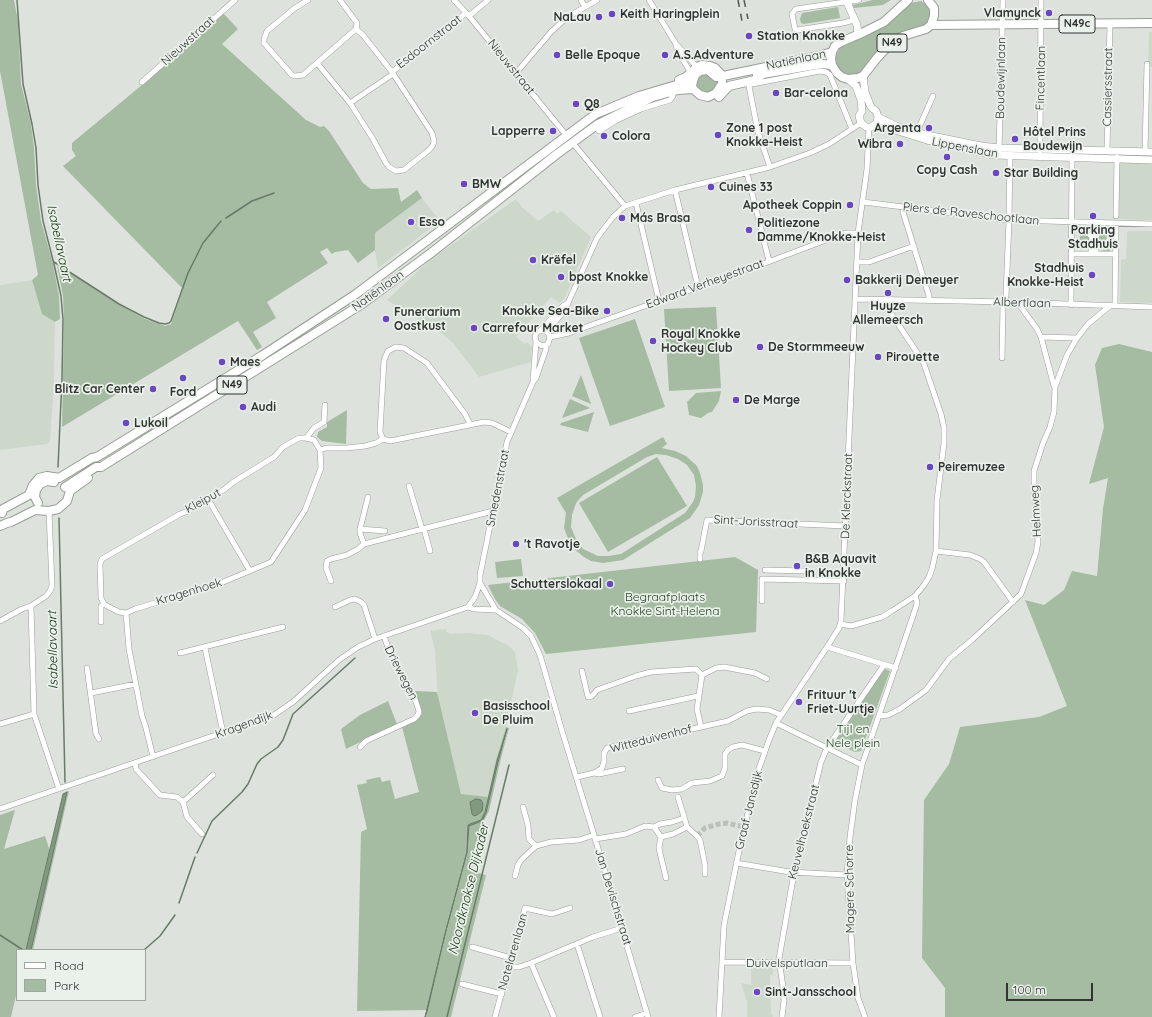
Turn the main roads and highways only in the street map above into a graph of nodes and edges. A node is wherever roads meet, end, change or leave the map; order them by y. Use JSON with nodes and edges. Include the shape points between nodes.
{"nodes":[{"id":1,"x":908,"y":0,"type":"edge"},
{"id":2,"x":928,"y":0,"type":"edge"},
{"id":3,"x":846,"y":1,"type":"edge"},
{"id":4,"x":856,"y":23,"type":"junction"},
{"id":5,"x":1152,"y":23,"type":"edge"},
{"id":6,"x":932,"y":25,"type":"junction"},
{"id":7,"x":867,"y":31,"type":"junction"},
{"id":8,"x":858,"y":35,"type":"junction"},
{"id":9,"x":832,"y":52,"type":"junction"},
{"id":10,"x":832,"y":65,"type":"junction"},
{"id":11,"x":762,"y":71,"type":"junction"},
{"id":12,"x":694,"y":74,"type":"junction"},
{"id":13,"x":863,"y":76,"type":"junction"},
{"id":14,"x":722,"y":79,"type":"junction"},
{"id":15,"x":848,"y":79,"type":"junction"},
{"id":16,"x":694,"y":89,"type":"junction"},
{"id":17,"x":643,"y":98,"type":"junction"},
{"id":18,"x":872,"y":108,"type":"junction"},
{"id":19,"x":862,"y":111,"type":"junction"},
{"id":20,"x":878,"y":120,"type":"junction"},
{"id":21,"x":1040,"y":152,"type":"junction"},
{"id":22,"x":1148,"y":152,"type":"edge"},
{"id":23,"x":1152,"y":160,"type":"edge"},
{"id":24,"x":101,"y":467,"type":"junction"},
{"id":25,"x":62,"y":482,"type":"junction"},
{"id":26,"x":37,"y":500,"type":"junction"},
{"id":27,"x":1,"y":514,"type":"edge"},
{"id":28,"x":4,"y":524,"type":"edge"}],
"edges":[{"from":1,"to":7,"type":"main road","number":"N49","via":[[884,22]]},
{"from":2,"to":6,"type":"main road","via":[[934,8]]},
{"from":3,"to":4,"type":"main road"},
{"from":4,"to":7,"type":"main road"},
{"from":4,"to":8,"type":"main road"},
{"from":5,"to":6,"type":"main road","number":"N49c"},
{"from":6,"to":13,"type":"main road","number":"N49","via":[[903,36],[889,45]]},
{"from":7,"to":8,"type":"main road","number":"N49"},
{"from":8,"to":9,"type":"main road","number":"N49","via":[[841,42]]},
{"from":9,"to":10,"type":"main road"},
{"from":9,"to":11,"type":"main road","name":"Natiënlaan","number":"N49"},
{"from":10,"to":11,"type":"main road","name":"Natiënlaan","number":"N49"},
{"from":10,"to":15,"type":"main road","via":[[837,73]]},
{"from":11,"to":14,"type":"main road","name":"Natiënlaan","number":"N49","via":[[734,80]]},
{"from":11,"to":14,"type":"main road","name":"Natiënlaan","number":"N49","via":[[749,83]]},
{"from":11,"to":14,"type":"main road","name":"Natiënlaan","number":"N49","via":[[750,67],[723,72]]},
{"from":12,"to":14,"type":"main road","name":"Natiënlaan","number":"N49","via":[[704,70],[711,71]]},
{"from":12,"to":14,"type":"main road","name":"Natiënlaan","number":"N49","via":[[707,65]]},
{"from":12,"to":16,"type":"main road"},
{"from":12,"to":17,"type":"main road","name":"Natiënlaan","number":"N49"},
{"from":13,"to":15,"type":"main road"},
{"from":13,"to":18,"type":"main road","via":[[865,92]]},
{"from":14,"to":16,"type":"main road","name":"Natiënlaan","number":"N49","via":[[716,94],[708,97],[700,95]]},
{"from":14,"to":17,"type":"main road","name":"Natiënlaan","number":"N49","via":[[718,98],[710,101],[686,93]]},
{"from":15,"to":19,"type":"main road","via":[[858,89]]},
{"from":16,"to":17,"type":"main road","name":"Natiënlaan","number":"N49"},
{"from":17,"to":24,"type":"main road","name":"Natiënlaan","number":"N49","via":[[572,142],[362,304]]},
{"from":17,"to":25,"type":"main road","name":"Natiënlaan","number":"N49","via":[[596,114],[356,294],[263,355],[97,458],[92,458]]},
{"from":18,"to":19,"type":"main road"},
{"from":18,"to":20,"type":"main road"},
{"from":19,"to":20,"type":"main road","via":[[859,116],[861,123],[866,127],[873,126]]},
{"from":20,"to":21,"type":"main road","name":"Lippenslaan","via":[[926,140],[999,152]]},
{"from":21,"to":22,"type":"main road","name":"Lippenslaan","via":[[1072,149]]},
{"from":21,"to":23,"type":"main road","name":"Lippenslaan","via":[[1072,157]]},
{"from":24,"to":25,"type":"main road","name":"Natiënlaan","number":"N49"},
{"from":24,"to":28,"type":"main road","name":"Natiënlaan","number":"N49","via":[[70,491],[67,501],[61,508],[49,511],[35,510]]},
{"from":25,"to":26,"type":"main road","name":"Natiënlaan","number":"N49","via":[[47,481],[40,484],[36,490]]},
{"from":25,"to":26,"type":"main road","name":"Natiënlaan","number":"N49","via":[[64,495],[58,503],[47,506]]},
{"from":25,"to":27,"type":"main road","name":"Natiënlaan","number":"N49","via":[[47,476],[39,478],[29,495],[3,509]]},
{"from":26,"to":27,"type":"main road","name":"Natiënlaan","number":"N49"},
{"from":26,"to":28,"type":"main road","name":"Natiënlaan","number":"N49"}]}
